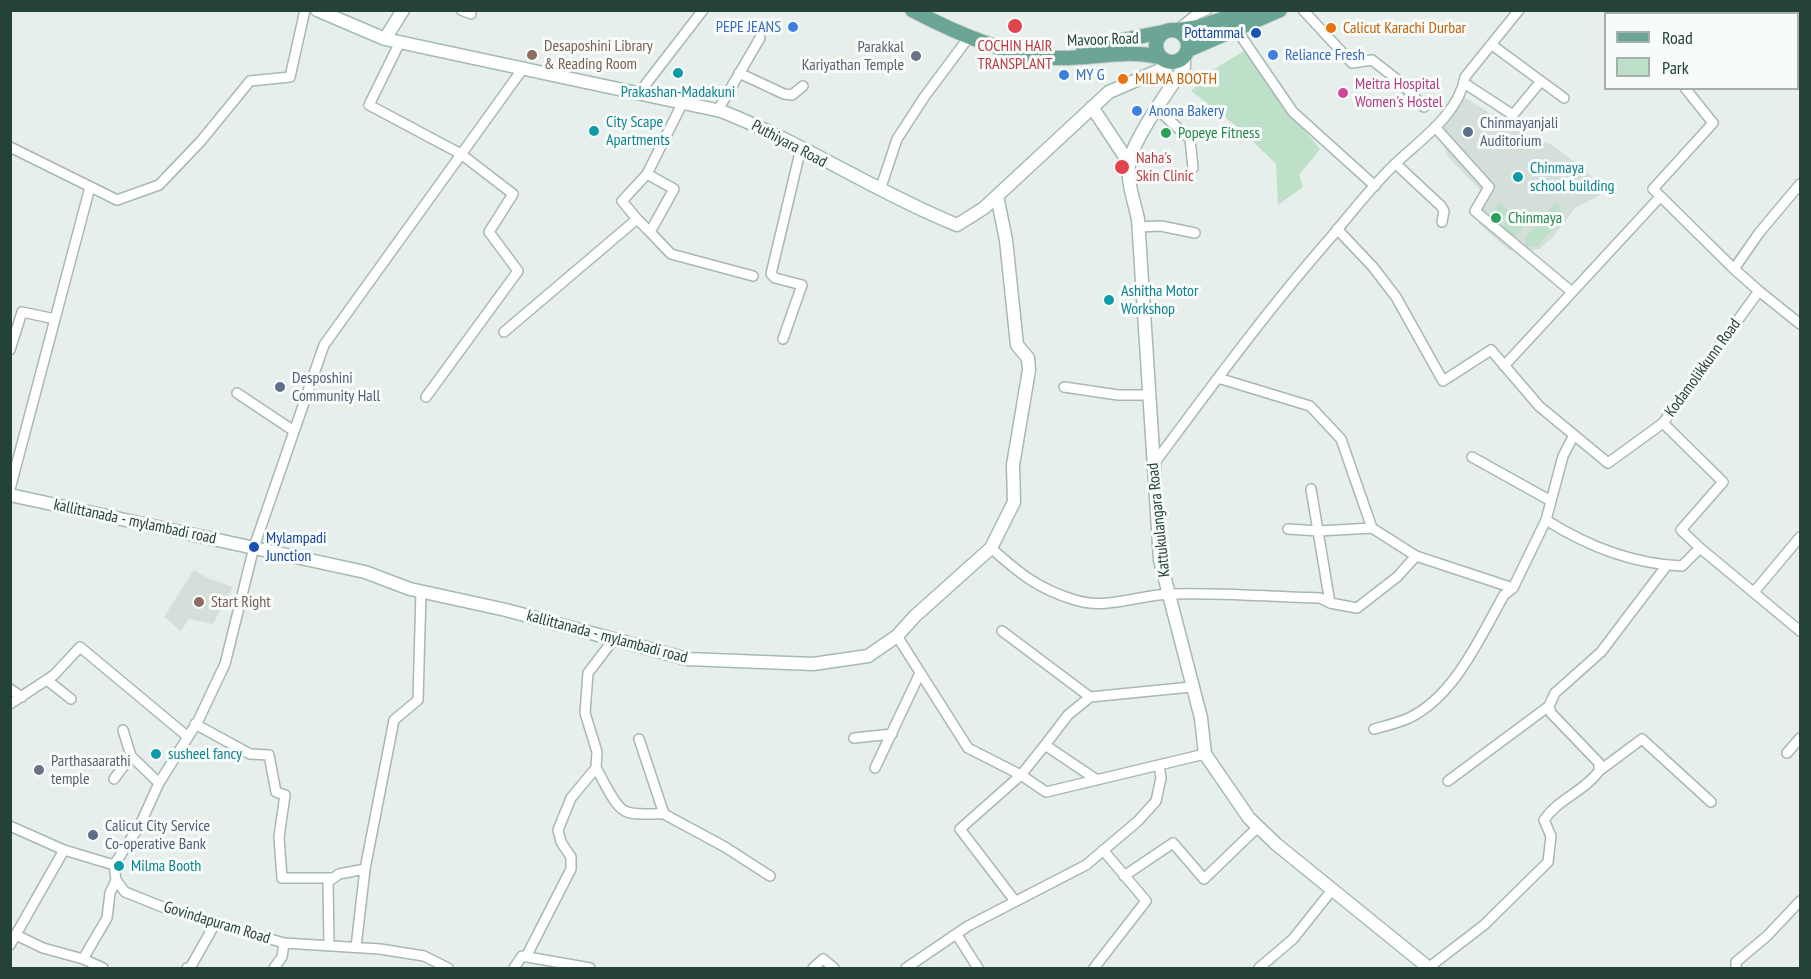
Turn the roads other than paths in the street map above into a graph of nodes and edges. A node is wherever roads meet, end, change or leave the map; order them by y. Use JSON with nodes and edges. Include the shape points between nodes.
{"nodes":[{"id":1,"x":305,"y":10,"type":"edge"},
{"id":2,"x":316,"y":10,"type":"edge"},
{"id":3,"x":403,"y":10,"type":"edge"},
{"id":4,"x":461,"y":10,"type":"edge"},
{"id":5,"x":703,"y":10,"type":"edge"},
{"id":6,"x":912,"y":10,"type":"edge"},
{"id":7,"x":929,"y":10,"type":"edge"},
{"id":8,"x":1207,"y":10,"type":"edge"},
{"id":9,"x":1251,"y":10,"type":"edge"},
{"id":10,"x":1281,"y":10,"type":"edge"},
{"id":11,"x":1303,"y":10,"type":"edge"},
{"id":12,"x":1519,"y":10,"type":"edge"},
{"id":13,"x":471,"y":14,"type":"dead end"},
{"id":14,"x":1236,"y":29,"type":"junction"},
{"id":15,"x":1170,"y":31,"type":"junction"},
{"id":16,"x":969,"y":37,"type":"junction"},
{"id":17,"x":760,"y":38,"type":"dead end"},
{"id":18,"x":385,"y":39,"type":"junction"},
{"id":19,"x":400,"y":42,"type":"junction"},
{"id":20,"x":1492,"y":45,"type":"junction"},
{"id":21,"x":1186,"y":54,"type":"junction"},
{"id":22,"x":1164,"y":60,"type":"junction"},
{"id":23,"x":524,"y":67,"type":"junction"},
{"id":24,"x":739,"y":73,"type":"junction"},
{"id":25,"x":1541,"y":81,"type":"junction"},
{"id":26,"x":1464,"y":83,"type":"junction"},
{"id":27,"x":803,"y":86,"type":"dead end"},
{"id":28,"x":1687,"y":90,"type":"edge"},
{"id":29,"x":639,"y":93,"type":"junction"},
{"id":30,"x":1564,"y":98,"type":"dead end"},
{"id":31,"x":683,"y":102,"type":"junction"},
{"id":32,"x":1092,"y":107,"type":"junction"},
{"id":33,"x":1424,"y":107,"type":"dead end"},
{"id":34,"x":1157,"y":109,"type":"junction"},
{"id":35,"x":718,"y":110,"type":"junction"},
{"id":36,"x":1436,"y":127,"type":"junction"},
{"id":37,"x":801,"y":148,"type":"junction"},
{"id":38,"x":11,"y":149,"type":"edge"},
{"id":39,"x":461,"y":154,"type":"junction"},
{"id":40,"x":1129,"y":163,"type":"junction"},
{"id":41,"x":1396,"y":164,"type":"junction"},
{"id":42,"x":1194,"y":168,"type":"dead end"},
{"id":43,"x":647,"y":174,"type":"junction"},
{"id":44,"x":1800,"y":184,"type":"edge"},
{"id":45,"x":1375,"y":186,"type":"junction"},
{"id":46,"x":90,"y":187,"type":"junction"},
{"id":47,"x":880,"y":190,"type":"junction"},
{"id":48,"x":998,"y":196,"type":"junction"},
{"id":49,"x":1660,"y":197,"type":"junction"},
{"id":50,"x":637,"y":219,"type":"junction"},
{"id":51,"x":1442,"y":222,"type":"dead end"},
{"id":52,"x":1138,"y":227,"type":"junction"},
{"id":53,"x":1337,"y":230,"type":"junction"},
{"id":54,"x":650,"y":232,"type":"junction"},
{"id":55,"x":1195,"y":233,"type":"dead end"},
{"id":56,"x":1734,"y":269,"type":"junction"},
{"id":57,"x":753,"y":276,"type":"dead end"},
{"id":58,"x":1759,"y":291,"type":"junction"},
{"id":59,"x":1572,"y":292,"type":"junction"},
{"id":60,"x":55,"y":319,"type":"junction"},
{"id":61,"x":1800,"y":324,"type":"edge"},
{"id":62,"x":504,"y":332,"type":"dead end"},
{"id":63,"x":783,"y":339,"type":"dead end"},
{"id":64,"x":10,"y":351,"type":"edge"},
{"id":65,"x":1504,"y":366,"type":"junction"},
{"id":66,"x":1218,"y":378,"type":"junction"},
{"id":67,"x":1064,"y":387,"type":"dead end"},
{"id":68,"x":237,"y":393,"type":"dead end"},
{"id":69,"x":1148,"y":395,"type":"junction"},
{"id":70,"x":426,"y":397,"type":"dead end"},
{"id":71,"x":1663,"y":423,"type":"junction"},
{"id":72,"x":294,"y":431,"type":"junction"},
{"id":73,"x":1574,"y":435,"type":"junction"},
{"id":74,"x":1472,"y":457,"type":"dead end"},
{"id":75,"x":1153,"y":465,"type":"junction"},
{"id":76,"x":10,"y":489,"type":"edge"},
{"id":77,"x":1311,"y":489,"type":"dead end"},
{"id":78,"x":10,"y":495,"type":"edge"},
{"id":79,"x":1551,"y":501,"type":"junction"},
{"id":80,"x":1546,"y":519,"type":"junction"},
{"id":81,"x":1372,"y":528,"type":"junction"},
{"id":82,"x":1288,"y":529,"type":"dead end"},
{"id":83,"x":1319,"y":531,"type":"junction"},
{"id":84,"x":1800,"y":537,"type":"edge"},
{"id":85,"x":254,"y":547,"type":"junction"},
{"id":86,"x":991,"y":548,"type":"junction"},
{"id":87,"x":1700,"y":548,"type":"junction"},
{"id":88,"x":1416,"y":556,"type":"junction"},
{"id":89,"x":1667,"y":565,"type":"junction"},
{"id":90,"x":1513,"y":588,"type":"junction"},
{"id":91,"x":422,"y":592,"type":"junction"},
{"id":92,"x":1754,"y":592,"type":"junction"},
{"id":93,"x":1169,"y":594,"type":"junction"},
{"id":94,"x":1330,"y":603,"type":"junction"},
{"id":95,"x":1002,"y":631,"type":"dead end"},
{"id":96,"x":1800,"y":631,"type":"edge"},
{"id":97,"x":897,"y":636,"type":"junction"},
{"id":98,"x":614,"y":639,"type":"junction"},
{"id":99,"x":920,"y":673,"type":"junction"},
{"id":100,"x":47,"y":680,"type":"junction"},
{"id":101,"x":1191,"y":687,"type":"junction"},
{"id":102,"x":10,"y":689,"type":"edge"},
{"id":103,"x":22,"y":697,"type":"junction"},
{"id":104,"x":1090,"y":697,"type":"junction"},
{"id":105,"x":71,"y":699,"type":"dead end"},
{"id":106,"x":10,"y":704,"type":"edge"},
{"id":107,"x":1549,"y":706,"type":"junction"},
{"id":108,"x":195,"y":724,"type":"junction"},
{"id":109,"x":1374,"y":729,"type":"dead end"},
{"id":110,"x":123,"y":730,"type":"dead end"},
{"id":111,"x":892,"y":734,"type":"junction"},
{"id":112,"x":188,"y":737,"type":"junction"},
{"id":113,"x":854,"y":738,"type":"dead end"},
{"id":114,"x":1800,"y":738,"type":"edge"},
{"id":115,"x":639,"y":739,"type":"dead end"},
{"id":116,"x":1045,"y":745,"type":"junction"},
{"id":117,"x":1787,"y":753,"type":"dead end"},
{"id":118,"x":1205,"y":754,"type":"junction"},
{"id":119,"x":131,"y":756,"type":"junction"},
{"id":120,"x":1159,"y":765,"type":"junction"},
{"id":121,"x":596,"y":768,"type":"junction"},
{"id":122,"x":875,"y":768,"type":"dead end"},
{"id":123,"x":1599,"y":771,"type":"junction"},
{"id":124,"x":1021,"y":775,"type":"junction"},
{"id":125,"x":114,"y":779,"type":"dead end"},
{"id":126,"x":1097,"y":780,"type":"junction"},
{"id":127,"x":1448,"y":781,"type":"dead end"},
{"id":128,"x":159,"y":783,"type":"junction"},
{"id":129,"x":1711,"y":802,"type":"dead end"},
{"id":130,"x":664,"y":814,"type":"junction"},
{"id":131,"x":10,"y":826,"type":"edge"},
{"id":132,"x":1258,"y":827,"type":"junction"},
{"id":133,"x":64,"y":850,"type":"junction"},
{"id":134,"x":1103,"y":850,"type":"junction"},
{"id":135,"x":114,"y":865,"type":"junction"},
{"id":136,"x":365,"y":869,"type":"junction"},
{"id":137,"x":770,"y":876,"type":"dead end"},
{"id":138,"x":1124,"y":876,"type":"junction"},
{"id":139,"x":332,"y":878,"type":"junction"},
{"id":140,"x":116,"y":880,"type":"junction"},
{"id":141,"x":1332,"y":890,"type":"junction"},
{"id":142,"x":1015,"y":901,"type":"junction"},
{"id":143,"x":1800,"y":901,"type":"edge"},
{"id":144,"x":216,"y":922,"type":"junction"},
{"id":145,"x":16,"y":935,"type":"junction"},
{"id":146,"x":957,"y":935,"type":"junction"},
{"id":147,"x":284,"y":943,"type":"junction"},
{"id":148,"x":10,"y":945,"type":"edge"},
{"id":149,"x":329,"y":945,"type":"junction"},
{"id":150,"x":356,"y":947,"type":"junction"},
{"id":151,"x":526,"y":957,"type":"junction"},
{"id":152,"x":83,"y":959,"type":"junction"},
{"id":153,"x":906,"y":968,"type":"edge"},
{"id":154,"x":1428,"y":968,"type":"edge"},
{"id":155,"x":103,"y":969,"type":"edge"},
{"id":156,"x":187,"y":969,"type":"edge"},
{"id":157,"x":274,"y":969,"type":"edge"},
{"id":158,"x":448,"y":969,"type":"edge"},
{"id":159,"x":514,"y":969,"type":"edge"},
{"id":160,"x":590,"y":969,"type":"edge"},
{"id":161,"x":813,"y":969,"type":"edge"},
{"id":162,"x":834,"y":969,"type":"edge"},
{"id":163,"x":978,"y":969,"type":"edge"},
{"id":164,"x":1094,"y":969,"type":"edge"},
{"id":165,"x":1259,"y":969,"type":"edge"},
{"id":166,"x":1736,"y":969,"type":"edge"}],
"edges":[{"from":1,"to":46,"type":"street","via":[[290,76],[250,81],[159,185],[117,200]]},
{"from":2,"to":18,"type":"street","name":"Puthiyara Road"},
{"from":3,"to":18,"type":"street"},
{"from":4,"to":13,"type":"street"},
{"from":5,"to":29,"type":"street"},
{"from":6,"to":16,"type":"main road","name":"Mavoor Road"},
{"from":7,"to":15,"type":"main road","name":"Mavoor Road","via":[[991,36],[1055,50]]},
{"from":8,"to":15,"type":"street"},
{"from":9,"to":15,"type":"main road","name":"Mavoor Road","via":[[1198,27]]},
{"from":10,"to":14,"type":"main road","name":"Mavoor Road"},
{"from":11,"to":33,"type":"street","via":[[1352,63],[1372,60]]},
{"from":12,"to":20,"type":"street"},
{"from":14,"to":21,"type":"main road","name":"Mavoor Road"},
{"from":14,"to":45,"type":"street","via":[[1293,112]]},
{"from":15,"to":21,"type":"main road","via":[[1186,38]]},
{"from":15,"to":22,"type":"main road","name":"Mavoor Road","via":[[1155,45]]},
{"from":16,"to":22,"type":"main road","name":"Mavoor Road","via":[[1054,58],[1121,53]]},
{"from":16,"to":47,"type":"street","via":[[897,139]]},
{"from":17,"to":24,"type":"street"},
{"from":18,"to":19,"type":"street","name":"Puthiyara Road"},
{"from":19,"to":23,"type":"street","name":"Puthiyara Road"},
{"from":19,"to":39,"type":"street","via":[[369,105]]},
{"from":20,"to":25,"type":"street"},
{"from":20,"to":26,"type":"street"},
{"from":21,"to":22,"type":"main road","name":"Mavoor Road"},
{"from":21,"to":34,"type":"street","name":"Kattukulangara Road","via":[[1184,67]]},
{"from":22,"to":32,"type":"street","name":"Puthiyara Road","via":[[1160,70],[1109,92]]},
{"from":23,"to":29,"type":"street","name":"Puthiyara Road"},
{"from":23,"to":39,"type":"street"},
{"from":24,"to":27,"type":"street","via":[[784,94],[792,95]]},
{"from":24,"to":35,"type":"street"},
{"from":25,"to":26,"type":"street","via":[[1513,115]]},
{"from":25,"to":30,"type":"street"},
{"from":26,"to":36,"type":"street"},
{"from":28,"to":49,"type":"street","via":[[1713,123],[1653,189]]},
{"from":29,"to":31,"type":"street","name":"Puthiyara Road"},
{"from":31,"to":35,"type":"street","name":"Puthiyara Road"},
{"from":31,"to":43,"type":"street"},
{"from":32,"to":40,"type":"street"},
{"from":32,"to":48,"type":"street","name":"Puthiyara Road"},
{"from":34,"to":40,"type":"street","name":"Kattukulangara Road"},
{"from":34,"to":42,"type":"street","via":[[1190,139]]},
{"from":35,"to":37,"type":"street","name":"Puthiyara Road","via":[[770,130]]},
{"from":36,"to":41,"type":"street"},
{"from":36,"to":59,"type":"street","via":[[1490,187],[1475,211]]},
{"from":37,"to":47,"type":"street","name":"Puthiyara Road"},
{"from":37,"to":63,"type":"street","via":[[771,274],[802,285]]},
{"from":38,"to":46,"type":"street"},
{"from":39,"to":70,"type":"street","via":[[513,194],[489,232],[518,271]]},
{"from":39,"to":72,"type":"street","via":[[324,345]]},
{"from":40,"to":52,"type":"street","name":"Kattukulangara Road"},
{"from":41,"to":45,"type":"street"},
{"from":41,"to":51,"type":"street","via":[[1441,206]]},
{"from":43,"to":50,"type":"street","via":[[622,201]]},
{"from":43,"to":54,"type":"street","via":[[674,189]]},
{"from":44,"to":56,"type":"street"},
{"from":45,"to":53,"type":"street"},
{"from":46,"to":60,"type":"street"},
{"from":47,"to":48,"type":"street","name":"Puthiyara Road","via":[[957,225]]},
{"from":48,"to":86,"type":"street","name":"kallittanada - mylambadi road","via":[[1017,345],[1028,358],[1029,370],[1013,465],[1014,502]]},
{"from":49,"to":56,"type":"street"},
{"from":49,"to":59,"type":"street"},
{"from":50,"to":54,"type":"street"},
{"from":50,"to":62,"type":"street"},
{"from":52,"to":55,"type":"street","via":[[1161,226]]},
{"from":52,"to":69,"type":"street","name":"Kattukulangara Road"},
{"from":53,"to":65,"type":"street","via":[[1396,297],[1443,381],[1491,350]]},
{"from":53,"to":66,"type":"street"},
{"from":54,"to":57,"type":"street","via":[[671,254]]},
{"from":56,"to":58,"type":"street"},
{"from":58,"to":61,"type":"street"},
{"from":58,"to":71,"type":"street","name":"Kodamolikkunn Road"},
{"from":59,"to":65,"type":"street"},
{"from":60,"to":64,"type":"street","via":[[22,312]]},
{"from":60,"to":76,"type":"street"},
{"from":65,"to":73,"type":"street","via":[[1539,406]]},
{"from":66,"to":75,"type":"street"},
{"from":66,"to":81,"type":"street","via":[[1310,406],[1341,439]]},
{"from":67,"to":69,"type":"street"},
{"from":68,"to":72,"type":"street"},
{"from":69,"to":75,"type":"street","name":"Kattukulangara Road"},
{"from":71,"to":73,"type":"street","via":[[1608,463]]},
{"from":71,"to":87,"type":"street","name":"Kodamolikkunn Road","via":[[1723,482],[1681,530]]},
{"from":72,"to":85,"type":"street"},
{"from":73,"to":79,"type":"street","via":[[1563,456]]},
{"from":74,"to":79,"type":"street"},
{"from":75,"to":93,"type":"street","name":"Kattukulangara Road","via":[[1160,560]]},
{"from":77,"to":83,"type":"street"},
{"from":78,"to":85,"type":"street","name":"kallittanada - mylambadi road"},
{"from":79,"to":80,"type":"street"},
{"from":80,"to":89,"type":"street","via":[[1609,552]]},
{"from":80,"to":90,"type":"street"},
{"from":81,"to":83,"type":"street"},
{"from":81,"to":88,"type":"street"},
{"from":82,"to":83,"type":"street"},
{"from":83,"to":94,"type":"street"},
{"from":84,"to":92,"type":"street"},
{"from":85,"to":91,"type":"street","name":"kallittanada - mylambadi road","via":[[365,572]]},
{"from":85,"to":108,"type":"street","via":[[225,664]]},
{"from":86,"to":93,"type":"street","via":[[1029,581],[1077,601],[1115,603]]},
{"from":86,"to":97,"type":"street","name":"kallittanada - mylambadi road"},
{"from":87,"to":89,"type":"street","via":[[1682,566]]},
{"from":87,"to":92,"type":"street"},
{"from":88,"to":90,"type":"street"},
{"from":88,"to":94,"type":"street","via":[[1357,608]]},
{"from":89,"to":107,"type":"street","via":[[1601,652],[1555,693]]},
{"from":90,"to":109,"type":"street","via":[[1504,595],[1454,678],[1432,701],[1410,718]]},
{"from":91,"to":98,"type":"street","name":"kallittanada - mylambadi road"},
{"from":91,"to":136,"type":"street","via":[[417,700],[394,720]]},
{"from":92,"to":96,"type":"street"},
{"from":93,"to":94,"type":"street","via":[[1320,598]]},
{"from":93,"to":101,"type":"street","name":"Kattukulangara Road"},
{"from":95,"to":104,"type":"street"},
{"from":97,"to":98,"type":"street","name":"kallittanada - mylambadi road","via":[[868,656],[813,664],[687,659]]},
{"from":97,"to":99,"type":"street"},
{"from":98,"to":121,"type":"street","via":[[588,673],[585,713],[597,753]]},
{"from":99,"to":111,"type":"street"},
{"from":99,"to":124,"type":"street","via":[[968,748]]},
{"from":100,"to":103,"type":"street"},
{"from":100,"to":105,"type":"street"},
{"from":100,"to":112,"type":"street","via":[[80,647]]},
{"from":101,"to":104,"type":"street"},
{"from":101,"to":118,"type":"street","name":"Kattukulangara Road","via":[[1201,718]]},
{"from":102,"to":103,"type":"street"},
{"from":103,"to":106,"type":"street"},
{"from":104,"to":116,"type":"street","via":[[1068,715]]},
{"from":107,"to":123,"type":"street","via":[[1551,713],[1599,764]]},
{"from":107,"to":127,"type":"street"},
{"from":108,"to":112,"type":"street"},
{"from":108,"to":139,"type":"street","via":[[250,754],[269,755],[276,792],[285,795],[279,837],[282,878]]},
{"from":110,"to":119,"type":"street"},
{"from":111,"to":113,"type":"street"},
{"from":111,"to":122,"type":"street"},
{"from":112,"to":128,"type":"street"},
{"from":114,"to":117,"type":"street"},
{"from":115,"to":130,"type":"street"},
{"from":116,"to":124,"type":"street"},
{"from":116,"to":126,"type":"street"},
{"from":118,"to":120,"type":"street"},
{"from":118,"to":132,"type":"street","name":"Kattukulangara Road"},
{"from":119,"to":125,"type":"street"},
{"from":119,"to":128,"type":"street"},
{"from":120,"to":126,"type":"street"},
{"from":120,"to":134,"type":"street","via":[[1161,778],[1156,801]]},
{"from":121,"to":130,"type":"street","via":[[612,799],[625,812]]},
{"from":121,"to":151,"type":"street","via":[[572,798],[558,830],[571,857],[572,869]]},
{"from":123,"to":129,"type":"street","via":[[1642,739]]},
{"from":123,"to":154,"type":"street","via":[[1544,820],[1551,836],[1548,862],[1484,925]]},
{"from":124,"to":126,"type":"street","via":[[1046,792]]},
{"from":124,"to":142,"type":"street","via":[[960,829]]},
{"from":128,"to":135,"type":"street","via":[[140,825]]},
{"from":130,"to":137,"type":"street"},
{"from":131,"to":133,"type":"street"},
{"from":132,"to":138,"type":"street","via":[[1204,879],[1173,843]]},
{"from":132,"to":141,"type":"street","name":"Kattukulangara Road"},
{"from":133,"to":135,"type":"street"},
{"from":133,"to":145,"type":"street"},
{"from":134,"to":138,"type":"street"},
{"from":134,"to":142,"type":"street","via":[[1086,865]]},
{"from":135,"to":140,"type":"street"},
{"from":136,"to":139,"type":"street"},
{"from":136,"to":150,"type":"street"},
{"from":138,"to":164,"type":"street","via":[[1146,901]]},
{"from":139,"to":149,"type":"street","via":[[328,882]]},
{"from":140,"to":144,"type":"street","name":"Govindapuram Road","via":[[125,892]]},
{"from":140,"to":152,"type":"street","via":[[110,892],[107,918]]},
{"from":141,"to":154,"type":"street","name":"Kattukulangara Road"},
{"from":141,"to":165,"type":"street","via":[[1293,939]]},
{"from":142,"to":146,"type":"street"},
{"from":143,"to":166,"type":"street","via":[[1767,936],[1742,955]]},
{"from":144,"to":147,"type":"street","name":"Govindapuram Road"},
{"from":144,"to":156,"type":"street"},
{"from":145,"to":148,"type":"street"},
{"from":145,"to":152,"type":"street","via":[[43,948]]},
{"from":146,"to":153,"type":"street"},
{"from":146,"to":163,"type":"street"},
{"from":147,"to":149,"type":"street","name":"Govindapuram Road"},
{"from":147,"to":157,"type":"street","via":[[282,957]]},
{"from":149,"to":150,"type":"street","name":"Govindapuram Road"},
{"from":150,"to":158,"type":"street","name":"Govindapuram Road","via":[[424,956]]},
{"from":151,"to":159,"type":"street","via":[[522,956]]},
{"from":151,"to":160,"type":"street"},
{"from":152,"to":155,"type":"street"},
{"from":161,"to":162,"type":"street","via":[[823,959]]}]}
